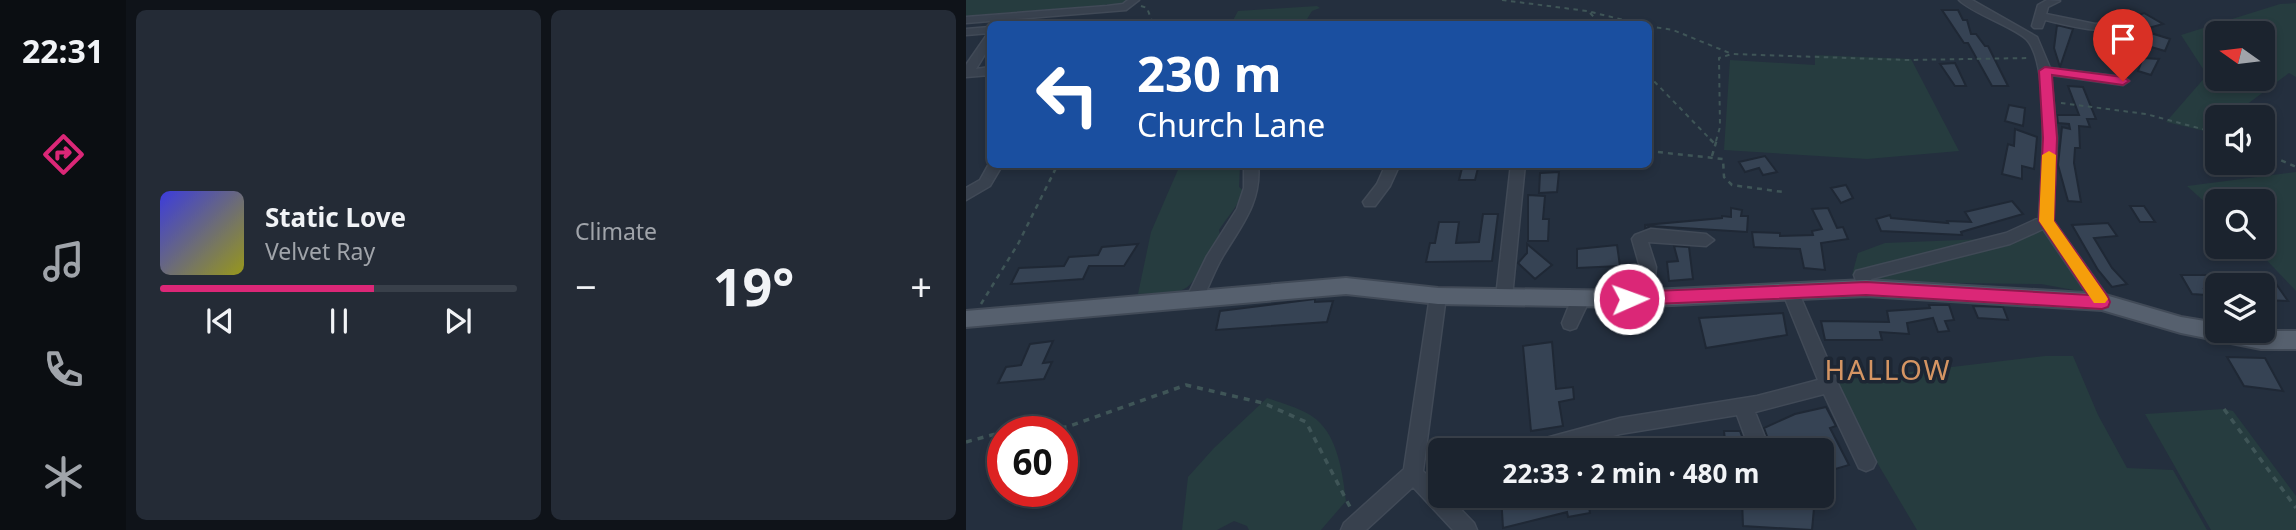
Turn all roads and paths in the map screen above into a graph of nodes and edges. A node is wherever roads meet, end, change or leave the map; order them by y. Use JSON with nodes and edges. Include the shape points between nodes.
{"nodes":[{"id":1,"x":1134,"y":0,"type":"edge"},
{"id":2,"x":1502,"y":0,"type":"edge"},
{"id":3,"x":1964,"y":0,"type":"edge"},
{"id":4,"x":2054,"y":1,"type":"edge"},
{"id":5,"x":1147,"y":8,"type":"dead end"},
{"id":6,"x":1587,"y":10,"type":"junction"},
{"id":7,"x":2041,"y":16,"type":"junction"},
{"id":8,"x":966,"y":20,"type":"edge"},
{"id":9,"x":1152,"y":21,"type":"edge"},
{"id":10,"x":1598,"y":21,"type":"edge"},
{"id":11,"x":1629,"y":21,"type":"edge"},
{"id":12,"x":2127,"y":24,"type":"dead end"},
{"id":13,"x":1652,"y":27,"type":"edge"},
{"id":14,"x":987,"y":30,"type":"edge"},
{"id":15,"x":968,"y":32,"type":"edge"},
{"id":16,"x":2033,"y":39,"type":"junction"},
{"id":17,"x":987,"y":42,"type":"edge"},
{"id":18,"x":1732,"y":54,"type":"junction"},
{"id":19,"x":2043,"y":64,"type":"junction"},
{"id":20,"x":987,"y":71,"type":"edge"},
{"id":21,"x":966,"y":73,"type":"edge"},
{"id":22,"x":1652,"y":79,"type":"edge"},
{"id":23,"x":2123,"y":81,"type":"dead end"},
{"id":24,"x":2047,"y":101,"type":"junction"},
{"id":25,"x":2205,"y":130,"type":"edge"},
{"id":26,"x":1715,"y":144,"type":"junction"},
{"id":27,"x":1652,"y":151,"type":"edge"},
{"id":28,"x":1712,"y":156,"type":"junction"},
{"id":29,"x":2275,"y":157,"type":"edge"},
{"id":30,"x":2296,"y":167,"type":"edge"},
{"id":31,"x":994,"y":168,"type":"edge"},
{"id":32,"x":1056,"y":168,"type":"edge"},
{"id":33,"x":1251,"y":168,"type":"edge"},
{"id":34,"x":1391,"y":168,"type":"edge"},
{"id":35,"x":1518,"y":168,"type":"edge"},
{"id":36,"x":971,"y":192,"type":"edge"},
{"id":37,"x":1783,"y":192,"type":"dead end"},
{"id":38,"x":1370,"y":202,"type":"dead end"},
{"id":39,"x":977,"y":206,"type":"dead end"},
{"id":40,"x":2046,"y":221,"type":"junction"},
{"id":41,"x":1706,"y":240,"type":"dead end"},
{"id":42,"x":1866,"y":288,"type":"junction"},
{"id":43,"x":1790,"y":291,"type":"junction"},
{"id":44,"x":1438,"y":296,"type":"junction"},
{"id":45,"x":1504,"y":297,"type":"junction"},
{"id":46,"x":1195,"y":298,"type":"junction"},
{"id":47,"x":1580,"y":298,"type":"junction"},
{"id":48,"x":1645,"y":298,"type":"junction"},
{"id":49,"x":2102,"y":302,"type":"junction"},
{"id":50,"x":969,"y":319,"type":"edge"},
{"id":51,"x":1570,"y":323,"type":"dead end"},
{"id":52,"x":2296,"y":340,"type":"edge"},
{"id":53,"x":1829,"y":385,"type":"junction"},
{"id":54,"x":1743,"y":406,"type":"junction"},
{"id":55,"x":2224,"y":409,"type":"dead end"},
{"id":56,"x":1575,"y":438,"type":"edge"},
{"id":57,"x":1755,"y":438,"type":"edge"},
{"id":58,"x":966,"y":442,"type":"edge"},
{"id":59,"x":1866,"y":462,"type":"dead end"},
{"id":60,"x":1413,"y":474,"type":"junction"},
{"id":61,"x":2296,"y":508,"type":"edge"},
{"id":62,"x":1355,"y":526,"type":"edge"},
{"id":63,"x":1466,"y":530,"type":"edge"}],
"edges":[{"from":1,"to":8,"type":"street","via":[[1126,7]]},
{"from":2,"to":6,"type":"path"},
{"from":3,"to":16,"type":"street"},
{"from":4,"to":7,"type":"street","via":[[2043,5]]},
{"from":5,"to":9,"type":"path"},
{"from":6,"to":10,"type":"path"},
{"from":6,"to":11,"type":"path"},
{"from":7,"to":12,"type":"street","via":[[2095,27]]},
{"from":7,"to":16,"type":"street"},
{"from":13,"to":18,"type":"path"},
{"from":14,"to":15,"type":"street"},
{"from":16,"to":19,"type":"street"},
{"from":17,"to":21,"type":"street"},
{"from":18,"to":19,"type":"path"},
{"from":18,"to":26,"type":"path","via":[[1719,58],[1720,127]]},
{"from":19,"to":23,"type":"street"},
{"from":19,"to":24,"type":"street"},
{"from":20,"to":21,"type":"street"},
{"from":22,"to":26,"type":"path"},
{"from":24,"to":25,"type":"path","via":[[2146,114]]},
{"from":24,"to":40,"type":"street"},
{"from":26,"to":28,"type":"path"},
{"from":27,"to":28,"type":"path"},
{"from":28,"to":37,"type":"path","via":[[1723,159],[1724,177],[1732,185]]},
{"from":29,"to":30,"type":"path"},
{"from":31,"to":36,"type":"street"},
{"from":32,"to":50,"type":"path","via":[[1018,244]]},
{"from":33,"to":46,"type":"street","via":[[1253,190],[1242,217]]},
{"from":34,"to":38,"type":"street"},
{"from":35,"to":45,"type":"street"},
{"from":36,"to":39,"type":"street"},
{"from":40,"to":42,"type":"street","via":[[2010,238],[1862,275]]},
{"from":40,"to":49,"type":"street"},
{"from":41,"to":48,"type":"street","via":[[1651,235],[1640,239],[1648,267]]},
{"from":42,"to":43,"type":"main road"},
{"from":42,"to":49,"type":"main road"},
{"from":43,"to":48,"type":"main road"},
{"from":43,"to":53,"type":"street"},
{"from":44,"to":45,"type":"main road"},
{"from":44,"to":46,"type":"main road","via":[[1346,286]]},
{"from":44,"to":60,"type":"street"},
{"from":45,"to":47,"type":"main road"},
{"from":46,"to":50,"type":"main road"},
{"from":47,"to":48,"type":"main road"},
{"from":47,"to":51,"type":"street"},
{"from":49,"to":52,"type":"main road","via":[[2181,325],[2261,340]]},
{"from":53,"to":54,"type":"street"},
{"from":53,"to":59,"type":"street"},
{"from":54,"to":56,"type":"street"},
{"from":54,"to":57,"type":"street"},
{"from":55,"to":61,"type":"path"},
{"from":58,"to":62,"type":"path","via":[[1003,432],[1067,427],[1186,385],[1263,403],[1306,422]]},
{"from":60,"to":62,"type":"street"},
{"from":60,"to":63,"type":"street"}]}
